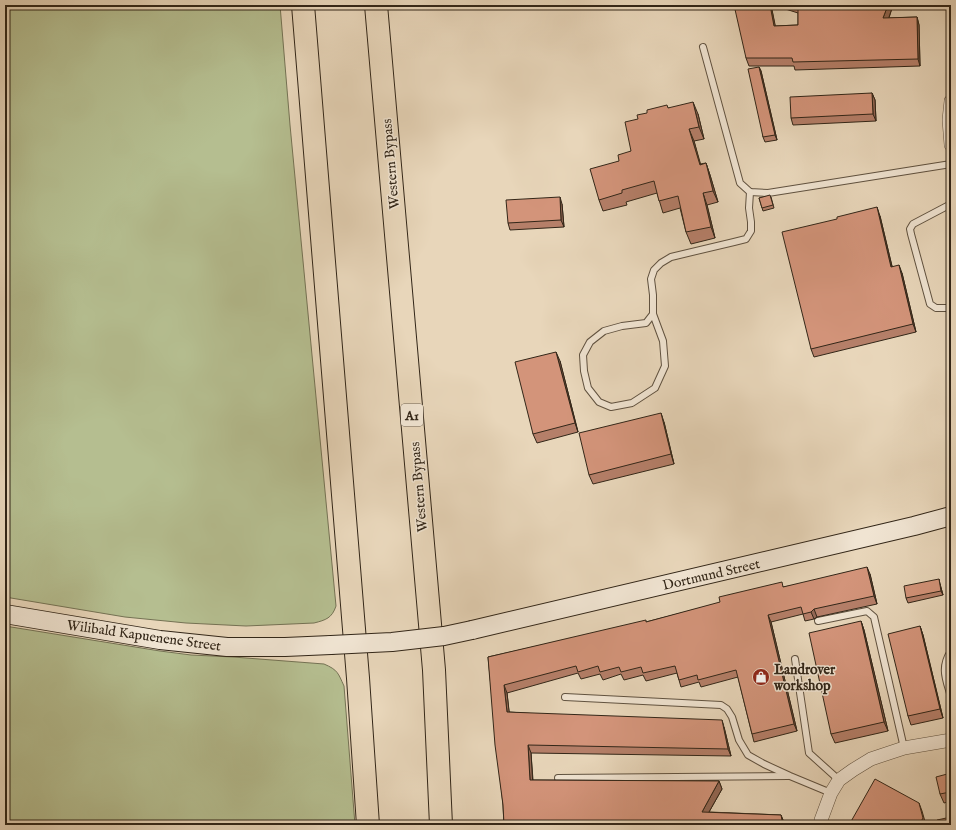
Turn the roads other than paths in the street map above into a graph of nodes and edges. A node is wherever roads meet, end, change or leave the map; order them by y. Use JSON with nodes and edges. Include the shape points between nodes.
{"nodes":[{"id":1,"x":303,"y":5,"type":"edge"},
{"id":2,"x":376,"y":5,"type":"edge"},
{"id":3,"x":703,"y":46,"type":"dead end"},
{"id":4,"x":951,"y":101,"type":"edge"},
{"id":5,"x":951,"y":145,"type":"edge"},
{"id":6,"x":951,"y":164,"type":"edge"},
{"id":7,"x":750,"y":192,"type":"junction"},
{"id":8,"x":951,"y":204,"type":"edge"},
{"id":9,"x":951,"y":308,"type":"edge"},
{"id":10,"x":653,"y":314,"type":"junction"},
{"id":11,"x":951,"y":516,"type":"edge"},
{"id":12,"x":5,"y":614,"type":"edge"},
{"id":13,"x":818,"y":621,"type":"dead end"},
{"id":14,"x":331,"y":645,"type":"joint"},
{"id":15,"x":951,"y":651,"type":"edge"},
{"id":16,"x":795,"y":659,"type":"dead end"},
{"id":17,"x":565,"y":697,"type":"dead end"},
{"id":18,"x":951,"y":697,"type":"edge"},
{"id":19,"x":951,"y":740,"type":"edge"},
{"id":20,"x":904,"y":748,"type":"junction"},
{"id":21,"x":790,"y":776,"type":"junction"},
{"id":22,"x":558,"y":778,"type":"dead end"},
{"id":23,"x":839,"y":780,"type":"junction"},
{"id":24,"x":831,"y":793,"type":"junction"},
{"id":25,"x":368,"y":825,"type":"edge"},
{"id":26,"x":441,"y":825,"type":"edge"},
{"id":27,"x":820,"y":825,"type":"edge"}],
"edges":[{"from":1,"to":25,"type":"highway"},
{"from":2,"to":26,"type":"highway","name":"Western Bypass","number":"A1","via":[[434,670]]},
{"from":3,"to":7,"type":"lane","via":[[740,183]]},
{"from":4,"to":5,"type":"street"},
{"from":6,"to":7,"type":"lane","via":[[768,193]]},
{"from":7,"to":10,"type":"lane","via":[[751,231],[746,238],[671,257],[661,262],[654,270]]},
{"from":8,"to":9,"type":"lane","via":[[913,224],[910,229],[930,304],[936,308]]},
{"from":10,"to":10,"type":"lane","via":[[663,341],[665,366],[655,388],[632,403],[611,407],[599,402],[588,388],[584,371],[583,355],[590,342],[604,332],[622,326],[646,323]]},
{"from":11,"to":14,"type":"street","name":"Dortmund Street","bridge":true,"via":[[444,636]]},
{"from":12,"to":14,"type":"street","name":"Wilibald Kapuenene Street","via":[[160,640],[226,647]]},
{"from":13,"to":20,"type":"lane","via":[[867,611],[874,618]]},
{"from":15,"to":18,"type":"lane","via":[[946,658],[944,672]]},
{"from":16,"to":23,"type":"lane","via":[[809,753]]},
{"from":17,"to":21,"type":"lane","via":[[721,705],[732,717],[739,740],[748,755]]},
{"from":19,"to":20,"type":"street"},
{"from":20,"to":23,"type":"street","via":[[871,759]]},
{"from":21,"to":22,"type":"lane"},
{"from":21,"to":24,"type":"lane"},
{"from":23,"to":24,"type":"street"},
{"from":24,"to":27,"type":"street"}]}
